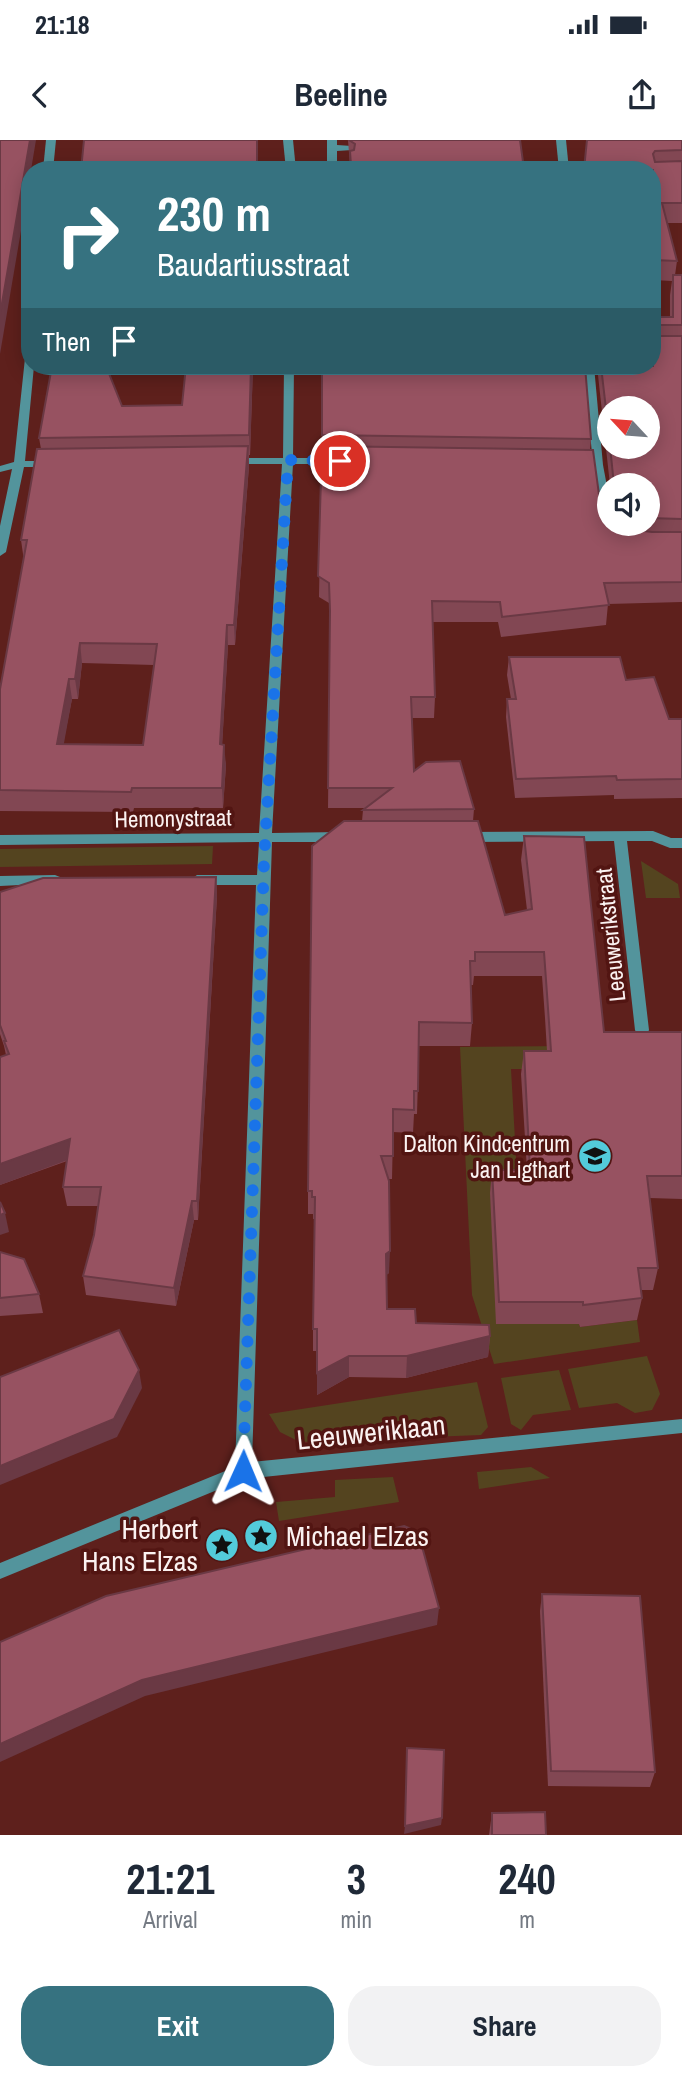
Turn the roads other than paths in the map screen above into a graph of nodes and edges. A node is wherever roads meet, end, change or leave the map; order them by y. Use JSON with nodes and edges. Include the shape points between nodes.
{"nodes":[{"id":1,"x":51,"y":140,"type":"edge"},
{"id":2,"x":288,"y":140,"type":"edge"},
{"id":3,"x":561,"y":140,"type":"edge"},
{"id":4,"x":332,"y":144,"type":"edge"},
{"id":5,"x":349,"y":148,"type":"edge"},
{"id":6,"x":49,"y":161,"type":"edge"},
{"id":7,"x":290,"y":161,"type":"edge"},
{"id":8,"x":563,"y":161,"type":"edge"},
{"id":9,"x":28,"y":375,"type":"edge"},
{"id":10,"x":289,"y":375,"type":"edge"},
{"id":11,"x":590,"y":375,"type":"edge"},
{"id":12,"x":288,"y":460,"type":"junction"},
{"id":13,"x":220,"y":461,"type":"edge"},
{"id":14,"x":355,"y":461,"type":"edge"},
{"id":15,"x":19,"y":464,"type":"junction"},
{"id":16,"x":58,"y":464,"type":"edge"},
{"id":17,"x":584,"y":464,"type":"edge"},
{"id":18,"x":597,"y":465,"type":"junction"},
{"id":19,"x":0,"y":469,"type":"edge"},
{"id":20,"x":621,"y":541,"type":"edge"},
{"id":21,"x":0,"y":552,"type":"edge"},
{"id":22,"x":620,"y":836,"type":"junction"},
{"id":23,"x":361,"y":837,"type":"edge"},
{"id":24,"x":442,"y":837,"type":"edge"},
{"id":25,"x":265,"y":838,"type":"junction"},
{"id":26,"x":0,"y":841,"type":"edge"},
{"id":27,"x":682,"y":843,"type":"edge"},
{"id":28,"x":69,"y":880,"type":"edge"},
{"id":29,"x":180,"y":880,"type":"edge"},
{"id":30,"x":264,"y":880,"type":"junction"},
{"id":31,"x":0,"y":881,"type":"edge"},
{"id":32,"x":642,"y":1030,"type":"edge"},
{"id":33,"x":682,"y":1426,"type":"edge"},
{"id":34,"x":243,"y":1471,"type":"junction"},
{"id":35,"x":0,"y":1571,"type":"edge"}],
"edges":[{"from":1,"to":6,"type":"street"},
{"from":2,"to":7,"type":"street"},
{"from":3,"to":8,"type":"street"},
{"from":4,"to":5,"type":"street"},
{"from":9,"to":15,"type":"street"},
{"from":10,"to":12,"type":"street"},
{"from":11,"to":18,"type":"street"},
{"from":12,"to":13,"type":"street"},
{"from":12,"to":14,"type":"street"},
{"from":12,"to":25,"type":"street"},
{"from":15,"to":16,"type":"street"},
{"from":15,"to":19,"type":"street"},
{"from":15,"to":21,"type":"street"},
{"from":17,"to":18,"type":"street"},
{"from":18,"to":20,"type":"street","via":[[608,528]]},
{"from":22,"to":24,"type":"street"},
{"from":22,"to":27,"type":"street","via":[[653,836]]},
{"from":22,"to":32,"type":"street","name":"Leeuwerikstraat"},
{"from":23,"to":25,"type":"street","name":"Hemonystraat"},
{"from":25,"to":26,"type":"street","name":"Hemonystraat"},
{"from":25,"to":30,"type":"street"},
{"from":28,"to":31,"type":"street"},
{"from":29,"to":30,"type":"street"},
{"from":30,"to":34,"type":"street"},
{"from":33,"to":34,"type":"street","name":"Leeuweriklaan"},
{"from":34,"to":35,"type":"street","name":"Leeuweriklaan"}]}
